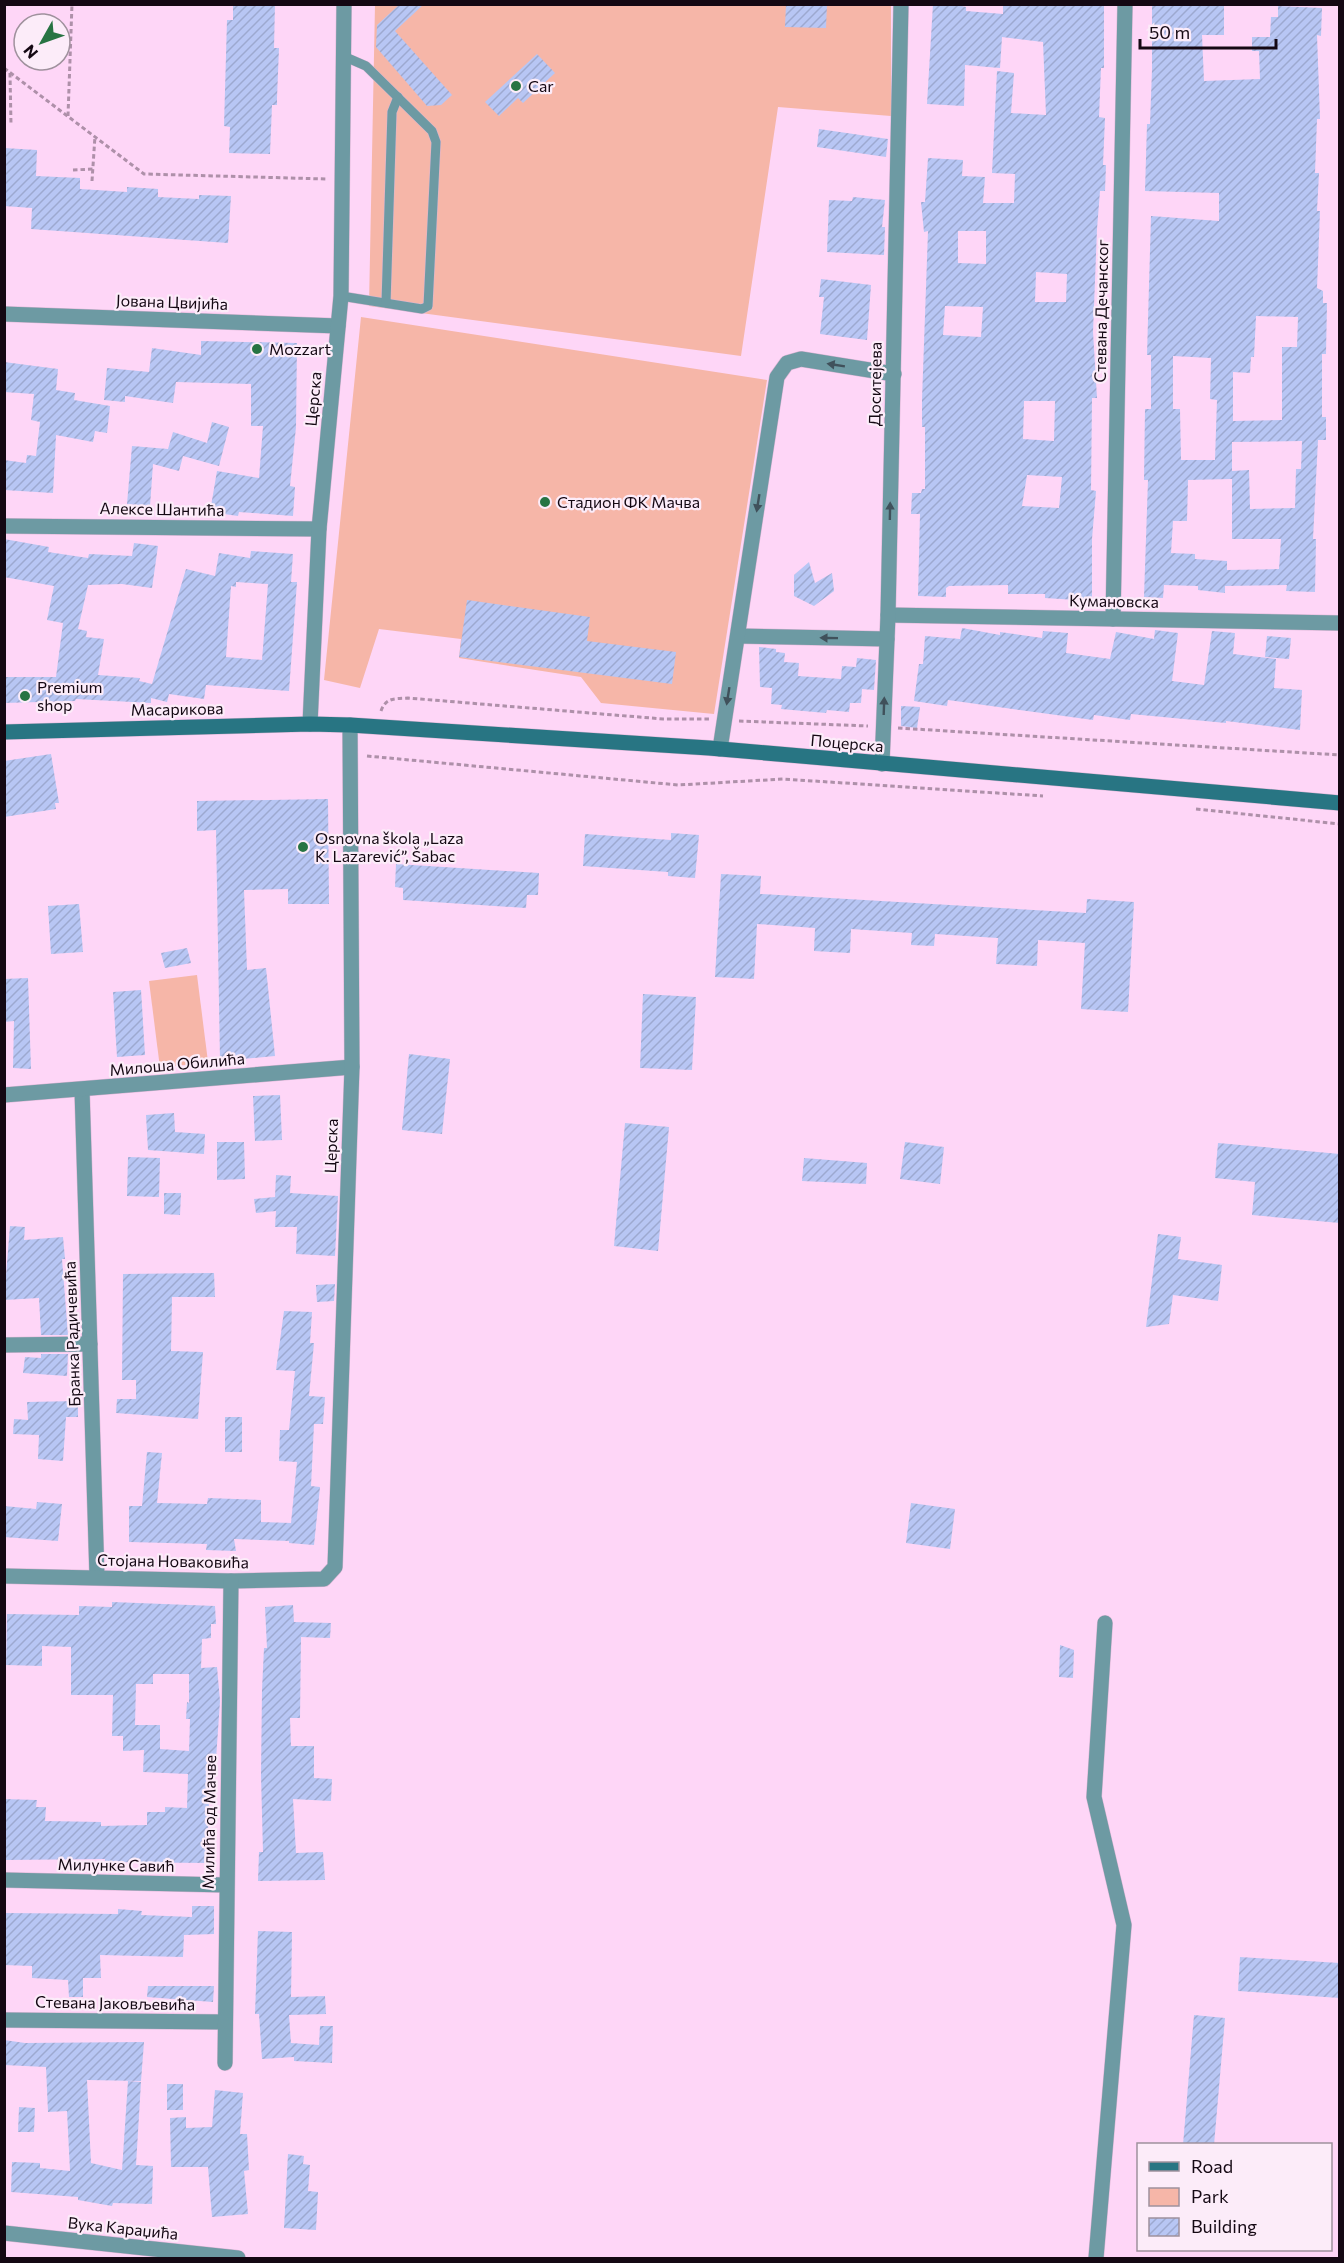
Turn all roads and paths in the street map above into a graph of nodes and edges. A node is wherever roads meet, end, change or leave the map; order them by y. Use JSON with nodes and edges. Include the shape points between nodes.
{"nodes":[{"id":1,"x":72,"y":4,"type":"edge"},
{"id":2,"x":344,"y":4,"type":"edge"},
{"id":3,"x":901,"y":4,"type":"edge"},
{"id":4,"x":1125,"y":4,"type":"edge"},
{"id":5,"x":343,"y":56,"type":"junction"},
{"id":6,"x":4,"y":68,"type":"edge"},
{"id":7,"x":10,"y":73,"type":"junction"},
{"id":8,"x":398,"y":97,"type":"junction"},
{"id":9,"x":68,"y":116,"type":"junction"},
{"id":10,"x":11,"y":125,"type":"dead end"},
{"id":11,"x":95,"y":136,"type":"junction"},
{"id":12,"x":73,"y":170,"type":"dead end"},
{"id":13,"x":93,"y":170,"type":"junction"},
{"id":14,"x":342,"y":179,"type":"junction"},
{"id":15,"x":92,"y":181,"type":"dead end"},
{"id":16,"x":341,"y":296,"type":"junction"},
{"id":17,"x":386,"y":303,"type":"junction"},
{"id":18,"x":4,"y":314,"type":"edge"},
{"id":19,"x":338,"y":326,"type":"junction"},
{"id":20,"x":894,"y":374,"type":"junction"},
{"id":21,"x":4,"y":526,"type":"edge"},
{"id":22,"x":319,"y":529,"type":"junction"},
{"id":23,"x":888,"y":615,"type":"junction"},
{"id":24,"x":1113,"y":619,"type":"junction"},
{"id":25,"x":1340,"y":623,"type":"edge"},
{"id":26,"x":738,"y":636,"type":"junction"},
{"id":27,"x":887,"y":639,"type":"junction"},
{"id":28,"x":725,"y":720,"type":"junction"},
{"id":29,"x":310,"y":724,"type":"junction"},
{"id":30,"x":350,"y":725,"type":"junction"},
{"id":31,"x":381,"y":727,"type":"junction"},
{"id":32,"x":884,"y":727,"type":"junction"},
{"id":33,"x":4,"y":732,"type":"edge"},
{"id":34,"x":720,"y":749,"type":"junction"},
{"id":35,"x":351,"y":754,"type":"junction"},
{"id":36,"x":1340,"y":755,"type":"edge"},
{"id":37,"x":882,"y":765,"type":"junction"},
{"id":38,"x":1045,"y":796,"type":"dead end"},
{"id":39,"x":1340,"y":803,"type":"edge"},
{"id":40,"x":1190,"y":808,"type":"dead end"},
{"id":41,"x":1340,"y":824,"type":"edge"},
{"id":42,"x":352,"y":1067,"type":"junction"},
{"id":43,"x":82,"y":1090,"type":"junction"},
{"id":44,"x":4,"y":1095,"type":"edge"},
{"id":45,"x":90,"y":1344,"type":"junction"},
{"id":46,"x":4,"y":1345,"type":"edge"},
{"id":47,"x":335,"y":1567,"type":"joint"},
{"id":48,"x":4,"y":1576,"type":"edge"},
{"id":49,"x":97,"y":1577,"type":"junction"},
{"id":50,"x":231,"y":1581,"type":"junction"},
{"id":51,"x":1105,"y":1623,"type":"dead end"},
{"id":52,"x":4,"y":1880,"type":"edge"},
{"id":53,"x":226,"y":1885,"type":"junction"},
{"id":54,"x":4,"y":2020,"type":"edge"},
{"id":55,"x":225,"y":2022,"type":"junction"},
{"id":56,"x":225,"y":2063,"type":"dead end"},
{"id":57,"x":4,"y":2233,"type":"edge"},
{"id":58,"x":232,"y":2258,"type":"edge"},
{"id":59,"x":1096,"y":2259,"type":"edge"}],
"edges":[{"from":1,"to":9,"type":"path"},
{"from":2,"to":5,"type":"street","name":"Церска"},
{"from":3,"to":20,"type":"street","name":"Доситејева"},
{"from":4,"to":24,"type":"street","name":"Стевана Дечанског"},
{"from":5,"to":8,"type":"lane","via":[[366,66]]},
{"from":5,"to":14,"type":"street","name":"Церска"},
{"from":6,"to":7,"type":"path"},
{"from":7,"to":9,"type":"path"},
{"from":7,"to":10,"type":"path"},
{"from":8,"to":17,"type":"lane","via":[[392,112]]},
{"from":8,"to":17,"type":"lane","via":[[432,130],[436,142],[431,291],[428,306],[422,309]]},
{"from":9,"to":11,"type":"path"},
{"from":11,"to":13,"type":"path"},
{"from":11,"to":14,"type":"path","via":[[144,174]]},
{"from":12,"to":13,"type":"path"},
{"from":13,"to":15,"type":"path"},
{"from":14,"to":16,"type":"street","name":"Церска"},
{"from":16,"to":17,"type":"lane"},
{"from":16,"to":19,"type":"street","name":"Церска"},
{"from":18,"to":19,"type":"street","name":"Јована Цвијића"},
{"from":19,"to":22,"type":"street","name":"Церска"},
{"from":23,"to":20,"type":"street","name":"Доситејева","one_way":true},
{"from":20,"to":26,"type":"street","one_way":true,"via":[[801,359],[780,369]]},
{"from":21,"to":22,"type":"street","name":"Алексе Шантића"},
{"from":22,"to":29,"type":"street","name":"Церска"},
{"from":23,"to":24,"type":"street","name":"Кумановска"},
{"from":23,"to":27,"type":"street","name":"Доситејева"},
{"from":24,"to":25,"type":"street","name":"Кумановска"},
{"from":27,"to":26,"type":"street","one_way":true},
{"from":26,"to":28,"type":"street","one_way":true},
{"from":32,"to":27,"type":"street","name":"Доситејева","one_way":true},
{"from":28,"to":31,"type":"path","via":[[663,719],[408,698],[384,703]]},
{"from":28,"to":32,"type":"path"},
{"from":28,"to":34,"type":"street"},
{"from":29,"to":30,"type":"main road","name":"Масарикова"},
{"from":29,"to":33,"type":"main road","name":"Масарикова"},
{"from":30,"to":31,"type":"main road","name":"Поцерска"},
{"from":30,"to":35,"type":"street","name":"Церска"},
{"from":31,"to":34,"type":"main road","name":"Поцерска"},
{"from":32,"to":36,"type":"path"},
{"from":32,"to":37,"type":"street","name":"Доситејева"},
{"from":34,"to":37,"type":"main road","name":"Поцерска"},
{"from":35,"to":38,"type":"path","via":[[678,785],[783,779]]},
{"from":35,"to":42,"type":"street","name":"Церска"},
{"from":37,"to":39,"type":"main road","name":"Поцерска"},
{"from":40,"to":41,"type":"path"},
{"from":42,"to":43,"type":"street","name":"Милоша Обилића"},
{"from":42,"to":47,"type":"street","name":"Церска"},
{"from":43,"to":44,"type":"street","name":"Милоша Обилића"},
{"from":43,"to":45,"type":"street","name":"Бранка Радичевића"},
{"from":45,"to":46,"type":"street"},
{"from":45,"to":49,"type":"street","name":"Бранка Радичевића"},
{"from":47,"to":50,"type":"street","name":"Стојана Новаковића","via":[[324,1579]]},
{"from":48,"to":49,"type":"street","name":"Стојана Новаковића"},
{"from":49,"to":50,"type":"street","name":"Стојана Новаковића"},
{"from":50,"to":53,"type":"street","name":"Милића од Мачве"},
{"from":51,"to":59,"type":"street","via":[[1094,1797],[1124,1925]]},
{"from":52,"to":53,"type":"street","name":"Милунке Савић"},
{"from":53,"to":55,"type":"street","name":"Милића од Мачве"},
{"from":54,"to":55,"type":"street","name":"Стевана Јаковљевића"},
{"from":55,"to":56,"type":"street","name":"Милића од Мачве"},
{"from":57,"to":58,"type":"street","name":"Вука Караџића"}]}
